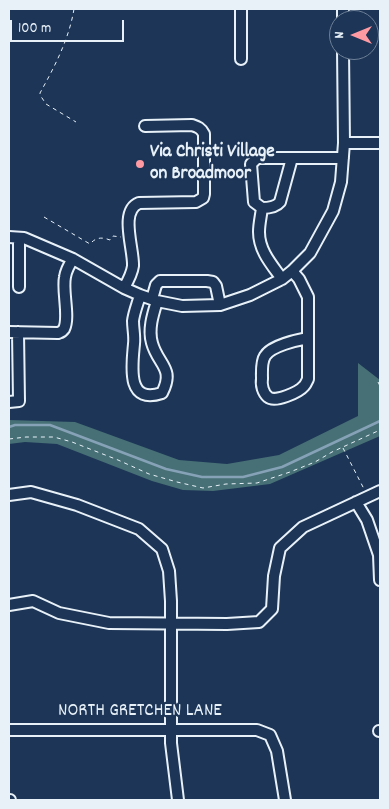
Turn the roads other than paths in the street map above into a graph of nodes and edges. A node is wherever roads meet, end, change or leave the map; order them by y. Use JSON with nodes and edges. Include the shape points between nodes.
{"nodes":[{"id":1,"x":241,"y":9,"type":"edge"},
{"id":2,"x":241,"y":59,"type":"dead end"},
{"id":3,"x":343,"y":60,"type":"edge"},
{"id":4,"x":145,"y":126,"type":"dead end"},
{"id":5,"x":344,"y":143,"type":"junction"},
{"id":6,"x":380,"y":143,"type":"edge"},
{"id":7,"x":292,"y":158,"type":"junction"},
{"id":8,"x":343,"y":158,"type":"junction"},
{"id":9,"x":262,"y":208,"type":"junction"},
{"id":10,"x":14,"y":237,"type":"edge"},
{"id":11,"x":73,"y":259,"type":"junction"},
{"id":12,"x":292,"y":271,"type":"junction"},
{"id":13,"x":282,"y":278,"type":"junction"},
{"id":14,"x":19,"y":287,"type":"dead end"},
{"id":15,"x":124,"y":288,"type":"junction"},
{"id":16,"x":140,"y":295,"type":"junction"},
{"id":17,"x":155,"y":300,"type":"junction"},
{"id":18,"x":220,"y":305,"type":"junction"},
{"id":19,"x":13,"y":332,"type":"edge"},
{"id":20,"x":308,"y":338,"type":"junction"},
{"id":21,"x":9,"y":402,"type":"edge"},
{"id":22,"x":380,"y":491,"type":"edge"},
{"id":23,"x":9,"y":495,"type":"edge"},
{"id":24,"x":356,"y":502,"type":"junction"},
{"id":25,"x":380,"y":580,"type":"edge"},
{"id":26,"x":9,"y":605,"type":"edge"},
{"id":27,"x":171,"y":624,"type":"junction"},
{"id":28,"x":9,"y":730,"type":"edge"},
{"id":29,"x":171,"y":730,"type":"junction"},
{"id":30,"x":178,"y":800,"type":"edge"},
{"id":31,"x":285,"y":800,"type":"edge"}],
"edges":[{"from":1,"to":2,"type":"street"},
{"from":3,"to":5,"type":"street"},
{"from":4,"to":15,"type":"street","via":[[192,125],[202,130],[204,194],[196,202],[139,203],[131,208],[129,237],[133,267]]},
{"from":5,"to":6,"type":"street"},
{"from":5,"to":8,"type":"street"},
{"from":7,"to":8,"type":"street"},
{"from":7,"to":9,"type":"street","via":[[280,202]]},
{"from":7,"to":9,"type":"street","via":[[257,158],[251,164],[254,202]]},
{"from":8,"to":12,"type":"street","via":[[333,211],[310,253]]},
{"from":9,"to":13,"type":"street","via":[[260,242],[265,255]]},
{"from":10,"to":11,"type":"street","via":[[24,238]]},
{"from":10,"to":14,"type":"street"},
{"from":11,"to":15,"type":"street"},
{"from":11,"to":19,"type":"street","via":[[65,274],[66,321],[62,332]]},
{"from":12,"to":13,"type":"street"},
{"from":12,"to":20,"type":"street","via":[[308,297]]},
{"from":13,"to":18,"type":"street","via":[[250,296]]},
{"from":15,"to":16,"type":"street"},
{"from":16,"to":17,"type":"street"},
{"from":16,"to":17,"type":"street","via":[[133,321],[131,370],[139,391],[148,395],[162,393],[168,376],[151,342]]},
{"from":17,"to":18,"type":"street","via":[[182,306]]},
{"from":17,"to":18,"type":"street","via":[[156,284],[160,281],[213,282]]},
{"from":19,"to":21,"type":"street","via":[[20,401]]},
{"from":20,"to":20,"type":"street","via":[[291,342],[265,356],[262,384],[268,397],[281,398],[303,387],[308,379]]},
{"from":22,"to":24,"type":"street"},
{"from":23,"to":27,"type":"street","via":[[31,492],[140,529],[162,549],[169,571]]},
{"from":24,"to":25,"type":"street","via":[[367,520],[379,555]]},
{"from":24,"to":27,"type":"street","via":[[303,527],[280,548],[272,609],[259,622]]},
{"from":26,"to":27,"type":"street","via":[[33,602],[59,613],[109,623]]},
{"from":27,"to":29,"type":"street"},
{"from":28,"to":29,"type":"street","name":"NORTH GRETCHEN LANE"},
{"from":29,"to":30,"type":"street"},
{"from":29,"to":31,"type":"street","name":"NORTH GRETCHEN LANE","via":[[258,730],[270,735]]}]}
